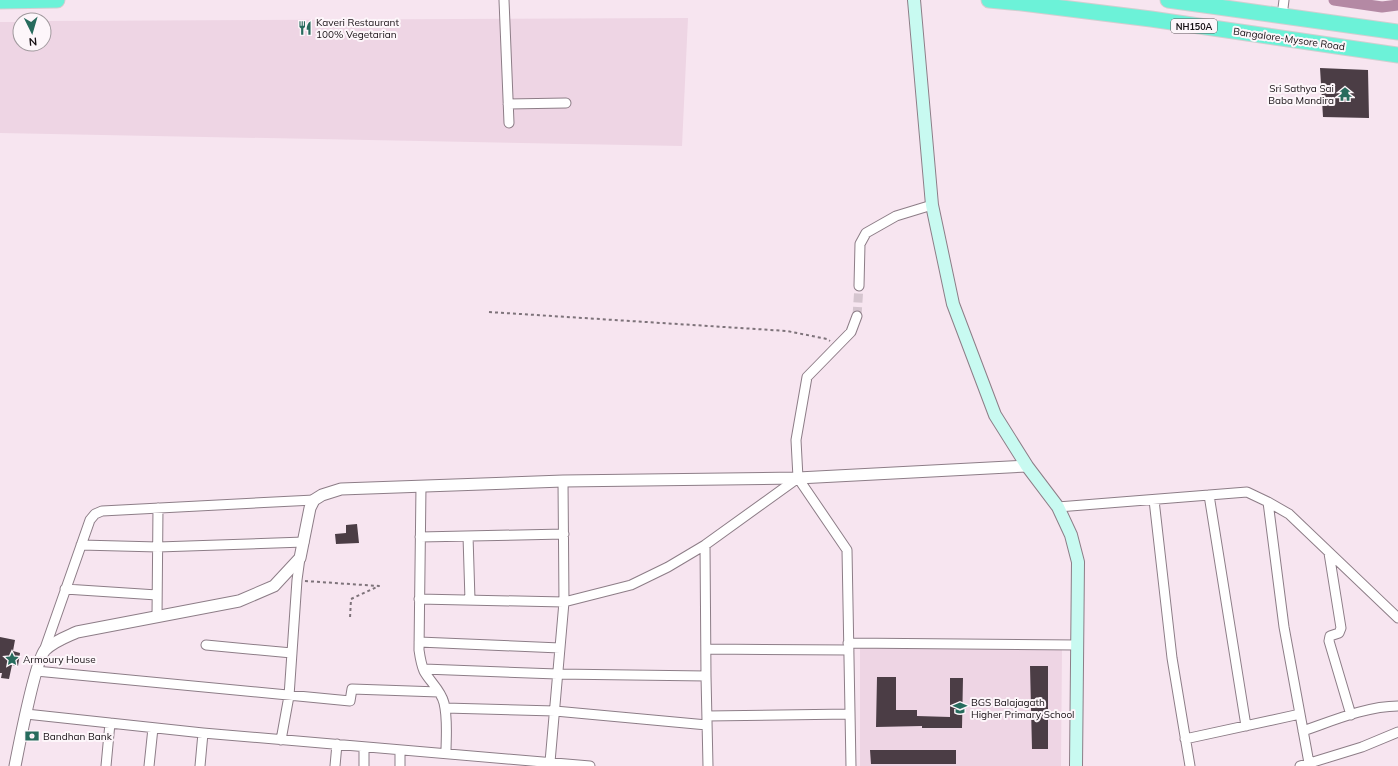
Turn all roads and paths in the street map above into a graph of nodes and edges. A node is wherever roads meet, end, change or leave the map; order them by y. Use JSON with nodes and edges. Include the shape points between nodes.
{"nodes":[{"id":1,"x":57,"y":0,"type":"edge"},
{"id":2,"x":504,"y":0,"type":"edge"},
{"id":3,"x":914,"y":0,"type":"edge"},
{"id":4,"x":989,"y":0,"type":"edge"},
{"id":5,"x":1168,"y":0,"type":"edge"},
{"id":6,"x":1284,"y":0,"type":"edge"},
{"id":7,"x":0,"y":1,"type":"edge"},
{"id":8,"x":1282,"y":16,"type":"junction"},
{"id":9,"x":1398,"y":32,"type":"edge"},
{"id":10,"x":1398,"y":55,"type":"edge"},
{"id":11,"x":566,"y":103,"type":"dead end"},
{"id":12,"x":508,"y":104,"type":"junction"},
{"id":13,"x":509,"y":123,"type":"dead end"},
{"id":14,"x":932,"y":206,"type":"junction"},
{"id":15,"x":859,"y":286,"type":"tunnel mouth"},
{"id":16,"x":489,"y":312,"type":"dead end"},
{"id":17,"x":857,"y":316,"type":"tunnel mouth"},
{"id":18,"x":837,"y":346,"type":"junction"},
{"id":19,"x":1027,"y":466,"type":"junction"},
{"id":20,"x":798,"y":478,"type":"junction"},
{"id":21,"x":563,"y":481,"type":"junction"},
{"id":22,"x":421,"y":486,"type":"junction"},
{"id":23,"x":1209,"y":495,"type":"junction"},
{"id":24,"x":314,"y":500,"type":"junction"},
{"id":25,"x":1154,"y":500,"type":"junction"},
{"id":26,"x":1268,"y":502,"type":"junction"},
{"id":27,"x":158,"y":508,"type":"junction"},
{"id":28,"x":1058,"y":508,"type":"junction"},
{"id":29,"x":564,"y":534,"type":"junction"},
{"id":30,"x":468,"y":536,"type":"junction"},
{"id":31,"x":420,"y":537,"type":"junction"},
{"id":32,"x":304,"y":542,"type":"junction"},
{"id":33,"x":705,"y":545,"type":"junction"},
{"id":34,"x":81,"y":546,"type":"junction"},
{"id":35,"x":158,"y":547,"type":"junction"},
{"id":36,"x":1329,"y":553,"type":"junction"},
{"id":37,"x":300,"y":558,"type":"junction"},
{"id":38,"x":315,"y":581,"type":"dead end"},
{"id":39,"x":65,"y":589,"type":"junction"},
{"id":40,"x":157,"y":595,"type":"junction"},
{"id":41,"x":419,"y":599,"type":"junction"},
{"id":42,"x":470,"y":600,"type":"junction"},
{"id":43,"x":564,"y":602,"type":"junction"},
{"id":44,"x":157,"y":617,"type":"junction"},
{"id":45,"x":350,"y":618,"type":"dead end"},
{"id":46,"x":1398,"y":618,"type":"edge"},
{"id":47,"x":419,"y":642,"type":"junction"},
{"id":48,"x":206,"y":645,"type":"dead end"},
{"id":49,"x":1077,"y":645,"type":"junction"},
{"id":50,"x":849,"y":647,"type":"junction"},
{"id":51,"x":560,"y":648,"type":"junction"},
{"id":52,"x":706,"y":649,"type":"junction"},
{"id":53,"x":44,"y":651,"type":"junction"},
{"id":54,"x":292,"y":652,"type":"junction"},
{"id":55,"x":424,"y":669,"type":"junction"},
{"id":56,"x":36,"y":671,"type":"junction"},
{"id":57,"x":557,"y":674,"type":"junction"},
{"id":58,"x":706,"y":676,"type":"junction"},
{"id":59,"x":439,"y":692,"type":"junction"},
{"id":60,"x":289,"y":696,"type":"junction"},
{"id":61,"x":1398,"y":706,"type":"edge"},
{"id":62,"x":445,"y":708,"type":"junction"},
{"id":63,"x":554,"y":711,"type":"junction"},
{"id":64,"x":26,"y":714,"type":"junction"},
{"id":65,"x":850,"y":714,"type":"junction"},
{"id":66,"x":1300,"y":714,"type":"junction"},
{"id":67,"x":1351,"y":715,"type":"junction"},
{"id":68,"x":707,"y":721,"type":"junction"},
{"id":69,"x":110,"y":723,"type":"junction"},
{"id":70,"x":1246,"y":726,"type":"junction"},
{"id":71,"x":153,"y":728,"type":"junction"},
{"id":72,"x":1303,"y":731,"type":"junction"},
{"id":73,"x":1398,"y":732,"type":"edge"},
{"id":74,"x":203,"y":733,"type":"junction"},
{"id":75,"x":281,"y":740,"type":"junction"},
{"id":76,"x":1185,"y":740,"type":"junction"},
{"id":77,"x":337,"y":744,"type":"junction"},
{"id":78,"x":364,"y":747,"type":"junction"},
{"id":79,"x":400,"y":750,"type":"junction"},
{"id":80,"x":446,"y":753,"type":"junction"},
{"id":81,"x":550,"y":762,"type":"junction"},
{"id":82,"x":1309,"y":763,"type":"junction"},
{"id":83,"x":534,"y":764,"type":"edge"},
{"id":84,"x":15,"y":766,"type":"edge"},
{"id":85,"x":106,"y":766,"type":"edge"},
{"id":86,"x":149,"y":766,"type":"edge"},
{"id":87,"x":200,"y":766,"type":"edge"},
{"id":88,"x":335,"y":766,"type":"edge"},
{"id":89,"x":364,"y":766,"type":"edge"},
{"id":90,"x":400,"y":766,"type":"edge"},
{"id":91,"x":590,"y":766,"type":"edge"},
{"id":92,"x":708,"y":766,"type":"edge"},
{"id":93,"x":851,"y":766,"type":"edge"},
{"id":94,"x":1076,"y":766,"type":"edge"},
{"id":95,"x":1190,"y":766,"type":"edge"},
{"id":96,"x":1300,"y":766,"type":"edge"}],
"edges":[{"from":1,"to":7,"type":"highway"},
{"from":2,"to":12,"type":"street"},
{"from":3,"to":14,"type":"main road"},
{"from":4,"to":10,"type":"highway","name":"Bangalore-Mysore Road","number":"NH150A","via":[[1151,19]]},
{"from":5,"to":8,"type":"highway","number":"NH150A"},
{"from":6,"to":8,"type":"street"},
{"from":8,"to":9,"type":"highway","number":"NH150A"},
{"from":11,"to":12,"type":"street"},
{"from":12,"to":13,"type":"street"},
{"from":14,"to":15,"type":"street","via":[[896,216],[866,233],[860,244]]},
{"from":14,"to":19,"type":"main road","via":[[953,304],[995,415]]},
{"from":16,"to":18,"type":"path","via":[[787,331],[827,339]]},
{"from":17,"to":18,"type":"street","via":[[851,332]]},
{"from":18,"to":20,"type":"street","via":[[807,377],[796,440]]},
{"from":19,"to":20,"type":"street"},
{"from":19,"to":28,"type":"main road"},
{"from":20,"to":21,"type":"street"},
{"from":20,"to":33,"type":"street"},
{"from":20,"to":50,"type":"street","via":[[846,550]]},
{"from":21,"to":22,"type":"street"},
{"from":21,"to":29,"type":"street"},
{"from":22,"to":24,"type":"street","via":[[341,489]]},
{"from":22,"to":31,"type":"street"},
{"from":23,"to":25,"type":"street"},
{"from":23,"to":26,"type":"street","via":[[1247,492]]},
{"from":23,"to":70,"type":"street"},
{"from":24,"to":27,"type":"street"},
{"from":24,"to":32,"type":"street","via":[[310,508]]},
{"from":25,"to":28,"type":"street"},
{"from":25,"to":76,"type":"street","via":[[1172,658]]},
{"from":26,"to":36,"type":"street","via":[[1289,514]]},
{"from":26,"to":66,"type":"street","via":[[1284,627]]},
{"from":27,"to":34,"type":"street","via":[[98,512],[90,520]]},
{"from":27,"to":35,"type":"street"},
{"from":28,"to":49,"type":"main road","via":[[1078,562]]},
{"from":29,"to":30,"type":"street"},
{"from":29,"to":43,"type":"street"},
{"from":30,"to":31,"type":"street"},
{"from":30,"to":42,"type":"street"},
{"from":31,"to":41,"type":"street"},
{"from":32,"to":35,"type":"street"},
{"from":32,"to":37,"type":"street"},
{"from":33,"to":43,"type":"street","via":[[631,585]]},
{"from":33,"to":52,"type":"street"},
{"from":34,"to":35,"type":"street"},
{"from":34,"to":39,"type":"street"},
{"from":35,"to":40,"type":"street"},
{"from":36,"to":46,"type":"street"},
{"from":36,"to":67,"type":"street","via":[[1341,628],[1338,633],[1330,636],[1329,642]]},
{"from":37,"to":44,"type":"street","via":[[274,586],[239,601]]},
{"from":37,"to":54,"type":"street"},
{"from":38,"to":45,"type":"path","via":[[379,586],[351,599]]},
{"from":39,"to":40,"type":"street"},
{"from":39,"to":53,"type":"street"},
{"from":40,"to":44,"type":"street"},
{"from":41,"to":42,"type":"street"},
{"from":41,"to":47,"type":"street"},
{"from":42,"to":43,"type":"street"},
{"from":43,"to":51,"type":"street"},
{"from":44,"to":53,"type":"street","via":[[77,632],[58,640]]},
{"from":47,"to":51,"type":"street"},
{"from":47,"to":55,"type":"street"},
{"from":48,"to":54,"type":"street"},
{"from":49,"to":50,"type":"street"},
{"from":49,"to":94,"type":"main road"},
{"from":50,"to":52,"type":"street"},
{"from":50,"to":65,"type":"street"},
{"from":51,"to":57,"type":"street"},
{"from":52,"to":58,"type":"street"},
{"from":53,"to":56,"type":"street"},
{"from":54,"to":60,"type":"street"},
{"from":55,"to":57,"type":"street"},
{"from":55,"to":59,"type":"street"},
{"from":56,"to":60,"type":"street"},
{"from":56,"to":64,"type":"street"},
{"from":57,"to":58,"type":"street"},
{"from":57,"to":63,"type":"street"},
{"from":58,"to":68,"type":"street"},
{"from":59,"to":60,"type":"street","via":[[352,689],[350,701]]},
{"from":59,"to":62,"type":"street"},
{"from":60,"to":75,"type":"street"},
{"from":61,"to":67,"type":"street","via":[[1386,706]]},
{"from":62,"to":63,"type":"street"},
{"from":62,"to":80,"type":"street"},
{"from":63,"to":68,"type":"street"},
{"from":63,"to":81,"type":"street"},
{"from":64,"to":69,"type":"street"},
{"from":64,"to":84,"type":"street"},
{"from":65,"to":68,"type":"street"},
{"from":65,"to":93,"type":"street"},
{"from":66,"to":70,"type":"street"},
{"from":66,"to":72,"type":"street"},
{"from":67,"to":72,"type":"street"},
{"from":68,"to":92,"type":"street"},
{"from":69,"to":71,"type":"street"},
{"from":69,"to":85,"type":"street"},
{"from":70,"to":76,"type":"street"},
{"from":71,"to":74,"type":"street"},
{"from":71,"to":86,"type":"street"},
{"from":72,"to":82,"type":"street"},
{"from":73,"to":82,"type":"street","via":[[1362,747]]},
{"from":74,"to":75,"type":"street"},
{"from":74,"to":87,"type":"street"},
{"from":75,"to":77,"type":"street"},
{"from":76,"to":95,"type":"street"},
{"from":77,"to":78,"type":"street"},
{"from":77,"to":88,"type":"street"},
{"from":78,"to":79,"type":"street"},
{"from":78,"to":89,"type":"street"},
{"from":79,"to":80,"type":"street"},
{"from":79,"to":90,"type":"street"},
{"from":80,"to":83,"type":"street"},
{"from":81,"to":83,"type":"street"},
{"from":81,"to":91,"type":"street"},
{"from":82,"to":96,"type":"street"}]}
